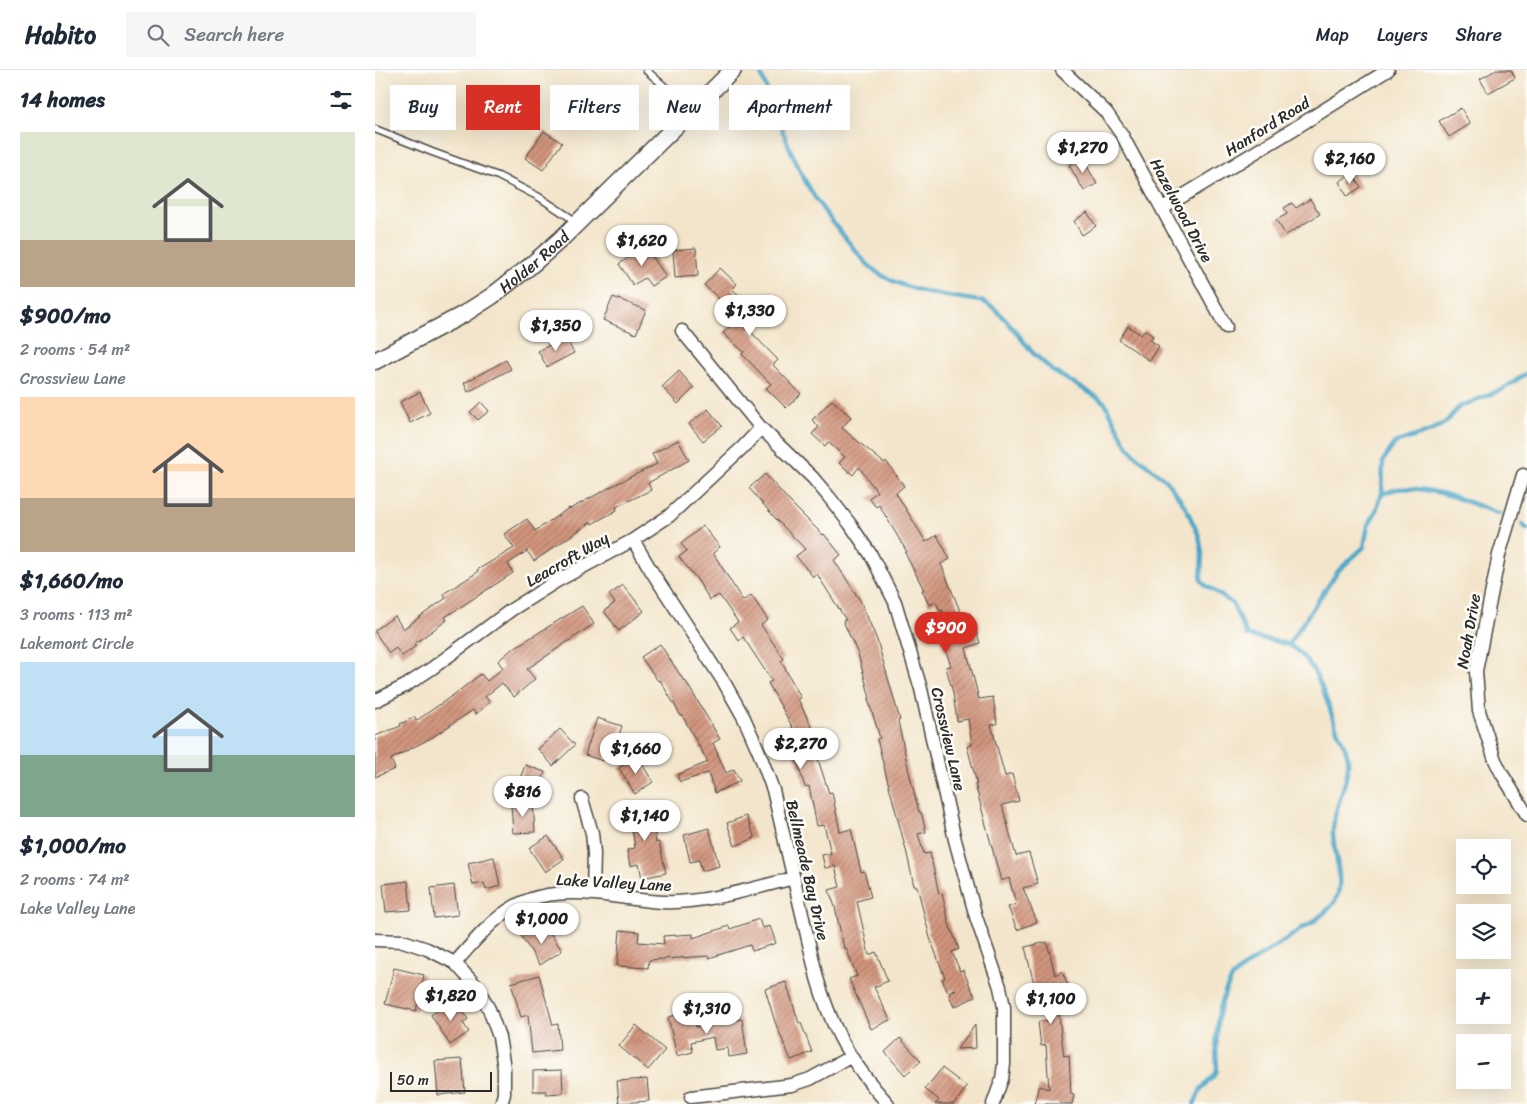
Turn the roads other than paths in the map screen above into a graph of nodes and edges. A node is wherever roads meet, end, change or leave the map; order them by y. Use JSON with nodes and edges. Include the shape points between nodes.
{"nodes":[{"id":1,"x":647,"y":70,"type":"edge"},
{"id":2,"x":733,"y":70,"type":"edge"},
{"id":3,"x":1062,"y":70,"type":"edge"},
{"id":4,"x":1388,"y":70,"type":"edge"},
{"id":5,"x":663,"y":85,"type":"edge"},
{"id":6,"x":718,"y":85,"type":"edge"},
{"id":7,"x":375,"y":129,"type":"edge"},
{"id":8,"x":672,"y":130,"type":"edge"},
{"id":9,"x":1163,"y":208,"type":"junction"},
{"id":10,"x":577,"y":222,"type":"junction"},
{"id":11,"x":1227,"y":327,"type":"dead end"},
{"id":12,"x":682,"y":332,"type":"dead end"},
{"id":13,"x":375,"y":361,"type":"edge"},
{"id":14,"x":761,"y":428,"type":"junction"},
{"id":15,"x":1523,"y":475,"type":"dead end"},
{"id":16,"x":633,"y":540,"type":"junction"},
{"id":17,"x":375,"y":701,"type":"edge"},
{"id":18,"x":582,"y":800,"type":"dead end"},
{"id":19,"x":1527,"y":815,"type":"edge"},
{"id":20,"x":794,"y":878,"type":"junction"},
{"id":21,"x":593,"y":894,"type":"junction"},
{"id":22,"x":375,"y":940,"type":"edge"},
{"id":23,"x":455,"y":963,"type":"junction"},
{"id":24,"x":850,"y":1057,"type":"junction"},
{"id":25,"x":691,"y":1097,"type":"dead end"},
{"id":26,"x":501,"y":1104,"type":"edge"},
{"id":27,"x":888,"y":1104,"type":"edge"},
{"id":28,"x":993,"y":1104,"type":"edge"}],
"edges":[{"from":1,"to":5,"type":"lane"},
{"from":2,"to":6,"type":"street","name":"Holder Road"},
{"from":3,"to":9,"type":"street","name":"Hazelwood Drive","via":[[1114,122]]},
{"from":4,"to":9,"type":"street","name":"Hanford Road"},
{"from":7,"to":10,"type":"lane","via":[[498,176]]},
{"from":8,"to":10,"type":"street","name":"Holder Road"},
{"from":9,"to":11,"type":"street","name":"Hazelwood Drive"},
{"from":10,"to":13,"type":"street","name":"Holder Road","via":[[492,296]]},
{"from":12,"to":14,"type":"street","name":"Crossview Lane"},
{"from":14,"to":16,"type":"street","name":"Leacroft Way","via":[[669,516]]},
{"from":14,"to":28,"type":"street","name":"Crossview Lane","via":[[813,478],[851,524],[895,602],[921,689],[960,859],[1004,1007],[1004,1064]]},
{"from":15,"to":19,"type":"street","name":"Noah Drive","via":[[1499,555],[1477,686],[1479,711],[1495,760]]},
{"from":16,"to":17,"type":"street","name":"Leacroft Way","via":[[557,581],[511,610],[425,673]]},
{"from":16,"to":20,"type":"street","name":"Bellmeade Bay Drive","via":[[744,718],[773,790]]},
{"from":18,"to":21,"type":"street","via":[[595,853]]},
{"from":20,"to":21,"type":"street","name":"Lake Valley Lane","via":[[688,902]]},
{"from":20,"to":24,"type":"street","name":"Bellmeade Bay Drive","via":[[825,1005]]},
{"from":21,"to":23,"type":"street","name":"Lake Valley Lane","via":[[550,894],[514,906],[490,924]]},
{"from":22,"to":23,"type":"street","via":[[403,941]]},
{"from":23,"to":26,"type":"street","via":[[477,987],[499,1037],[504,1068]]},
{"from":24,"to":25,"type":"street","via":[[793,1085]]},
{"from":24,"to":27,"type":"street","name":"Bellmeade Bay Drive"}]}
